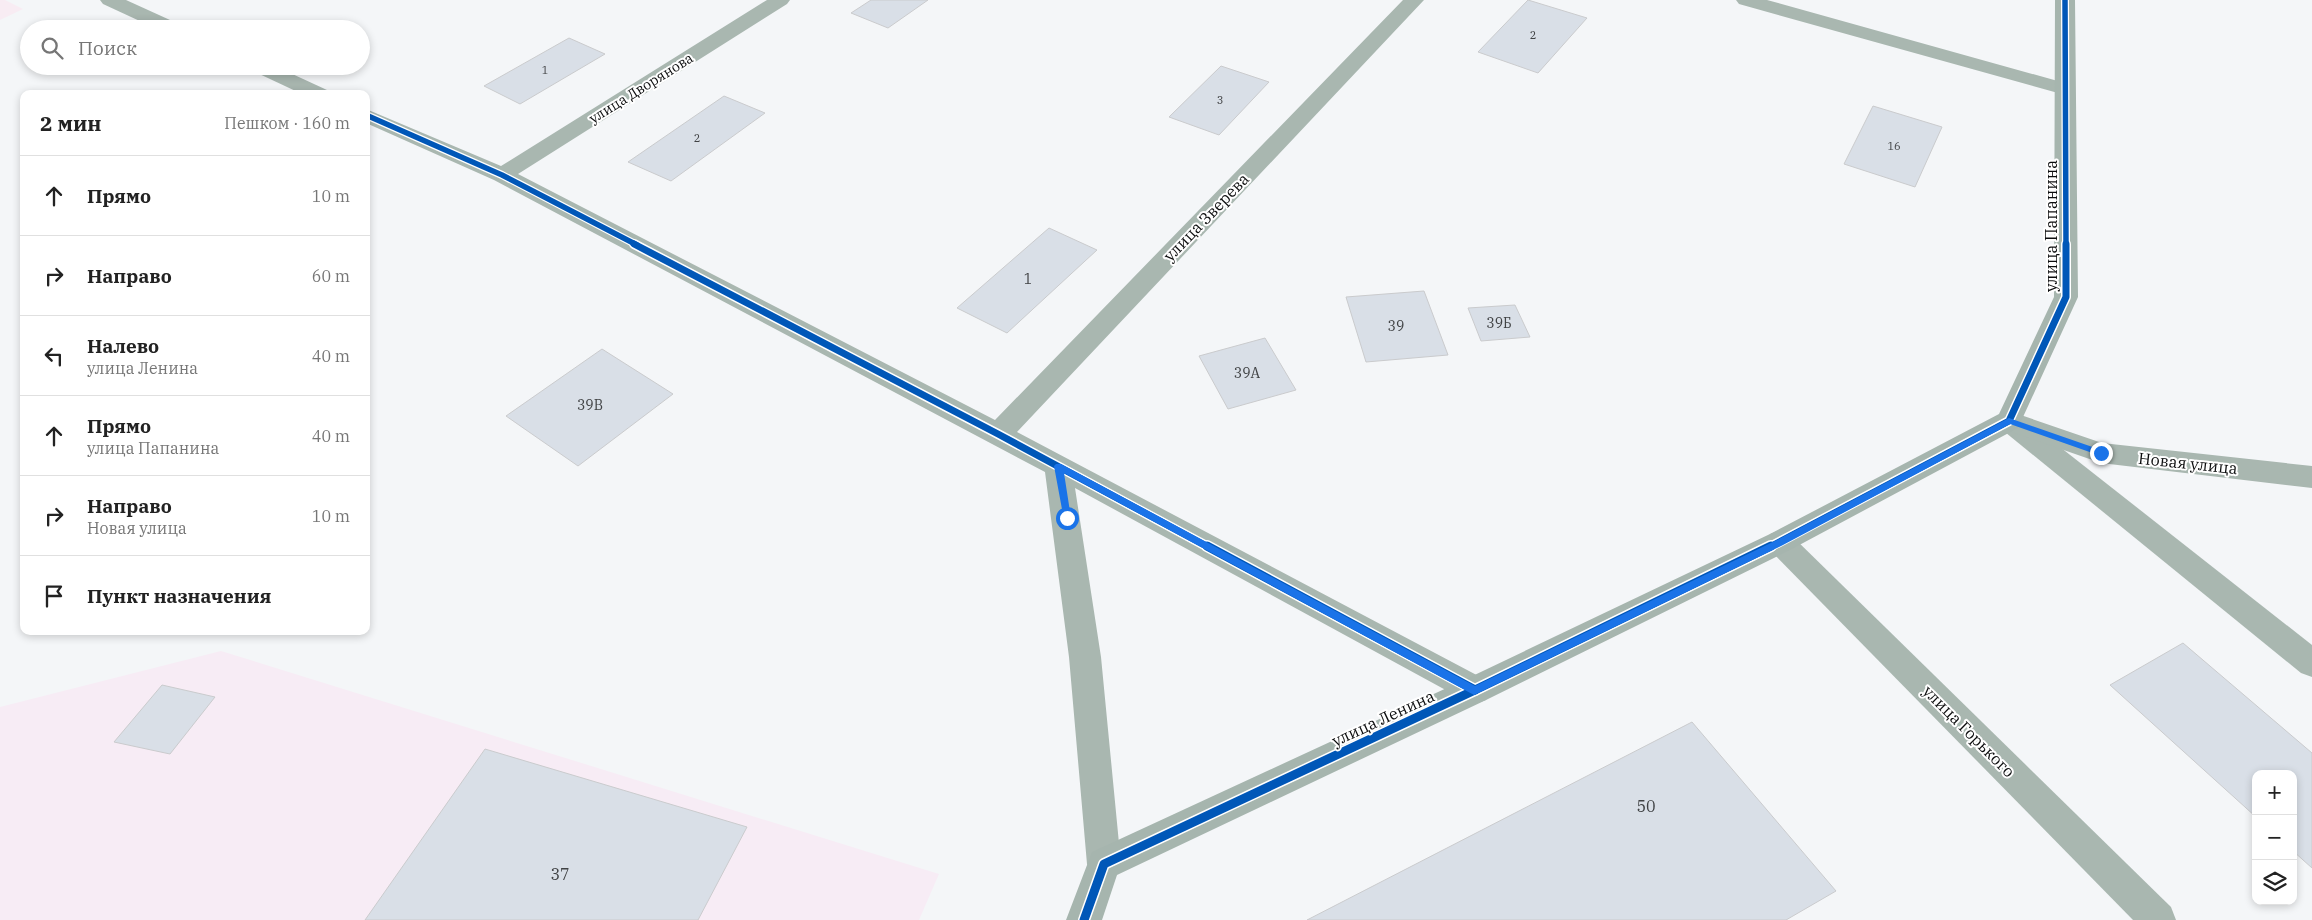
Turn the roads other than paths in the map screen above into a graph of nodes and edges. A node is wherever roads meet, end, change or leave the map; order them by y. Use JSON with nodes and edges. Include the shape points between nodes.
{"nodes":[{"id":1,"x":110,"y":0,"type":"edge"},
{"id":2,"x":780,"y":0,"type":"edge"},
{"id":3,"x":1414,"y":0,"type":"edge"},
{"id":4,"x":1746,"y":0,"type":"edge"},
{"id":5,"x":2065,"y":0,"type":"edge"},
{"id":6,"x":154,"y":20,"type":"edge"},
{"id":7,"x":278,"y":75,"type":"edge"},
{"id":8,"x":2065,"y":89,"type":"junction"},
{"id":9,"x":311,"y":90,"type":"edge"},
{"id":10,"x":370,"y":116,"type":"edge"},
{"id":11,"x":502,"y":175,"type":"junction"},
{"id":12,"x":2009,"y":421,"type":"junction"},
{"id":13,"x":998,"y":434,"type":"junction"},
{"id":14,"x":1058,"y":466,"type":"junction"},
{"id":15,"x":2312,"y":477,"type":"edge"},
{"id":16,"x":1780,"y":542,"type":"junction"},
{"id":17,"x":2312,"y":663,"type":"edge"},
{"id":18,"x":1474,"y":690,"type":"junction"},
{"id":19,"x":1104,"y":864,"type":"junction"},
{"id":20,"x":1084,"y":920,"type":"edge"},
{"id":21,"x":2158,"y":920,"type":"edge"}],
"edges":[{"from":1,"to":6,"type":"street"},
{"from":2,"to":11,"type":"street","name":"улица Дворянова"},
{"from":3,"to":13,"type":"street","name":"улица Зверева"},
{"from":4,"to":8,"type":"street"},
{"from":5,"to":8,"type":"street","name":"улица Папанина"},
{"from":7,"to":9,"type":"street"},
{"from":8,"to":12,"type":"street","name":"улица Папанина","via":[[2066,296]]},
{"from":10,"to":11,"type":"street"},
{"from":11,"to":13,"type":"street"},
{"from":12,"to":15,"type":"street","name":"Новая улица","via":[[2101,453]]},
{"from":12,"to":16,"type":"street"},
{"from":12,"to":17,"type":"street"},
{"from":13,"to":14,"type":"street"},
{"from":14,"to":18,"type":"street"},
{"from":14,"to":19,"type":"street","via":[[1085,657]]},
{"from":16,"to":18,"type":"street","name":"улица Ленина"},
{"from":16,"to":21,"type":"street","name":"улица Горького"},
{"from":18,"to":19,"type":"street","name":"улица Ленина"},
{"from":19,"to":20,"type":"street"}]}
